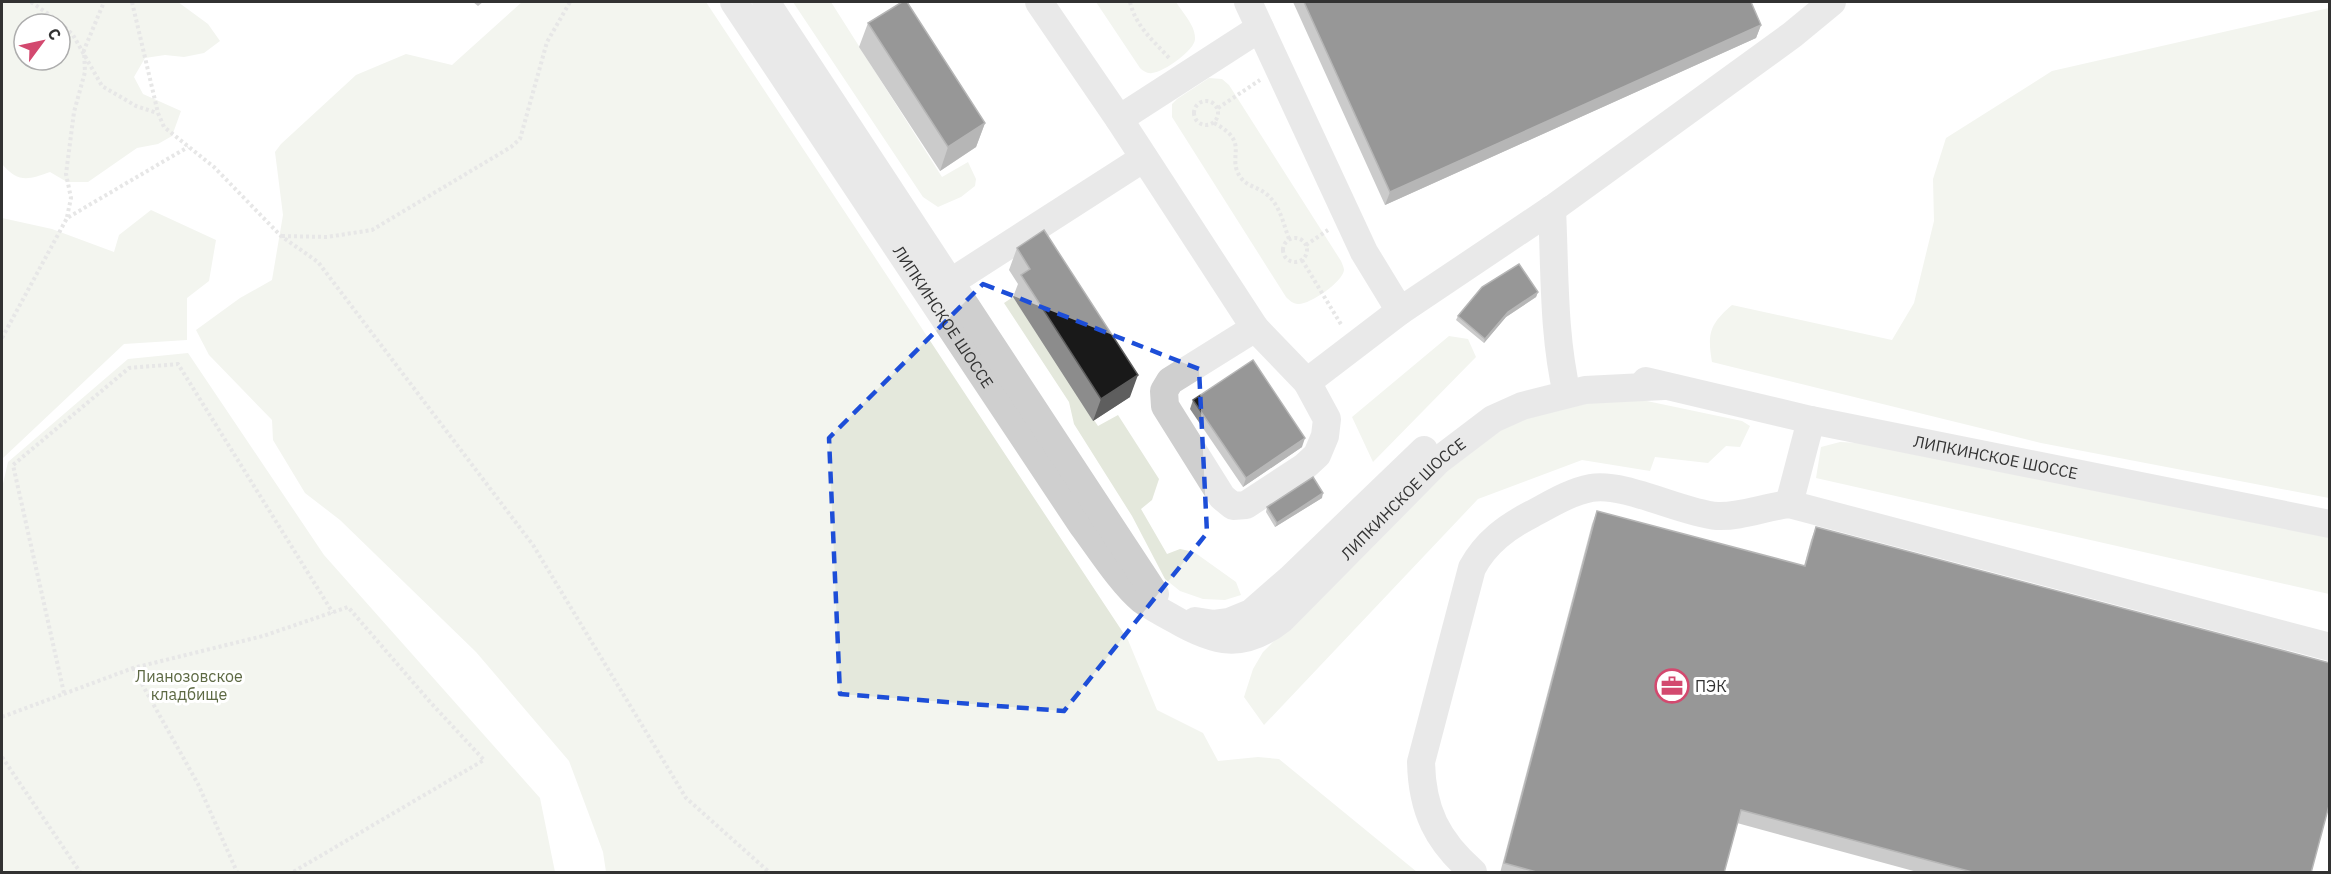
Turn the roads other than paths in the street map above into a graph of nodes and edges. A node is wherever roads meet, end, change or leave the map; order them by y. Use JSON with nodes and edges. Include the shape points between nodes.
{"nodes":[{"id":1,"x":734,"y":2,"type":"edge"},
{"id":2,"x":766,"y":2,"type":"edge"},
{"id":3,"x":1039,"y":2,"type":"edge"},
{"id":4,"x":1248,"y":2,"type":"edge"},
{"id":5,"x":1832,"y":2,"type":"edge"},
{"id":6,"x":1260,"y":28,"type":"junction"},
{"id":7,"x":1119,"y":119,"type":"junction"},
{"id":8,"x":1144,"y":158,"type":"junction"},
{"id":9,"x":1552,"y":209,"type":"junction"},
{"id":10,"x":951,"y":282,"type":"junction"},
{"id":11,"x":1400,"y":311,"type":"junction"},
{"id":12,"x":1255,"y":328,"type":"junction"},
{"id":13,"x":1307,"y":382,"type":"junction"},
{"id":14,"x":1564,"y":385,"type":"junction"},
{"id":15,"x":1811,"y":420,"type":"junction"},
{"id":16,"x":1789,"y":504,"type":"junction"},
{"id":17,"x":2330,"y":524,"type":"edge"},
{"id":18,"x":1275,"y":593,"type":"junction"},
{"id":19,"x":1169,"y":616,"type":"junction"},
{"id":20,"x":1218,"y":639,"type":"junction"},
{"id":21,"x":2330,"y":647,"type":"edge"},
{"id":22,"x":1473,"y":873,"type":"edge"}],
"edges":[{"from":1,"to":19,"type":"street","name":"ЛИПКИНСКОЕ ШОССЕ","via":[[1082,525],[1141,599]]},
{"from":2,"to":10,"type":"street"},
{"from":3,"to":7,"type":"street"},
{"from":4,"to":6,"type":"street"},
{"from":5,"to":9,"type":"street"},
{"from":6,"to":7,"type":"street"},
{"from":6,"to":11,"type":"street","via":[[1364,252]]},
{"from":7,"to":8,"type":"street"},
{"from":8,"to":10,"type":"street"},
{"from":8,"to":12,"type":"street"},
{"from":9,"to":11,"type":"street"},
{"from":9,"to":14,"type":"street"},
{"from":10,"to":19,"type":"street"},
{"from":11,"to":13,"type":"street"},
{"from":12,"to":13,"type":"street"},
{"from":12,"to":13,"type":"street","via":[[1170,381],[1164,392],[1165,406],[1222,497],[1233,506],[1246,505],[1317,455],[1327,419]]},
{"from":14,"to":15,"type":"street","name":"ЛИПКИНСКОЕ ШОССЕ","via":[[1585,390],[1664,386]]},
{"from":14,"to":18,"type":"street","name":"ЛИПКИНСКОЕ ШОССЕ","via":[[1511,393],[1450,428],[1414,457]]},
{"from":14,"to":20,"type":"street","name":"ЛИПКИНСКОЕ ШОССЕ","via":[[1493,420],[1438,460],[1282,619],[1254,637]]},
{"from":15,"to":16,"type":"street"},
{"from":15,"to":17,"type":"street","name":"ЛИПКИНСКОЕ ШОССЕ"},
{"from":16,"to":21,"type":"street"},
{"from":16,"to":22,"type":"street","via":[[1716,516],[1593,487],[1518,521],[1481,550],[1472,567],[1421,762],[1423,795],[1429,813],[1439,834]]},
{"from":18,"to":19,"type":"street","name":"ЛИПКИНСКОЕ ШОССЕ","via":[[1251,613],[1229,622],[1214,624]]},
{"from":18,"to":20,"type":"street","via":[[1256,617]]},
{"from":19,"to":20,"type":"street","name":"ЛИПКИНСКОЕ ШОССЕ","via":[[1199,634]]}]}
